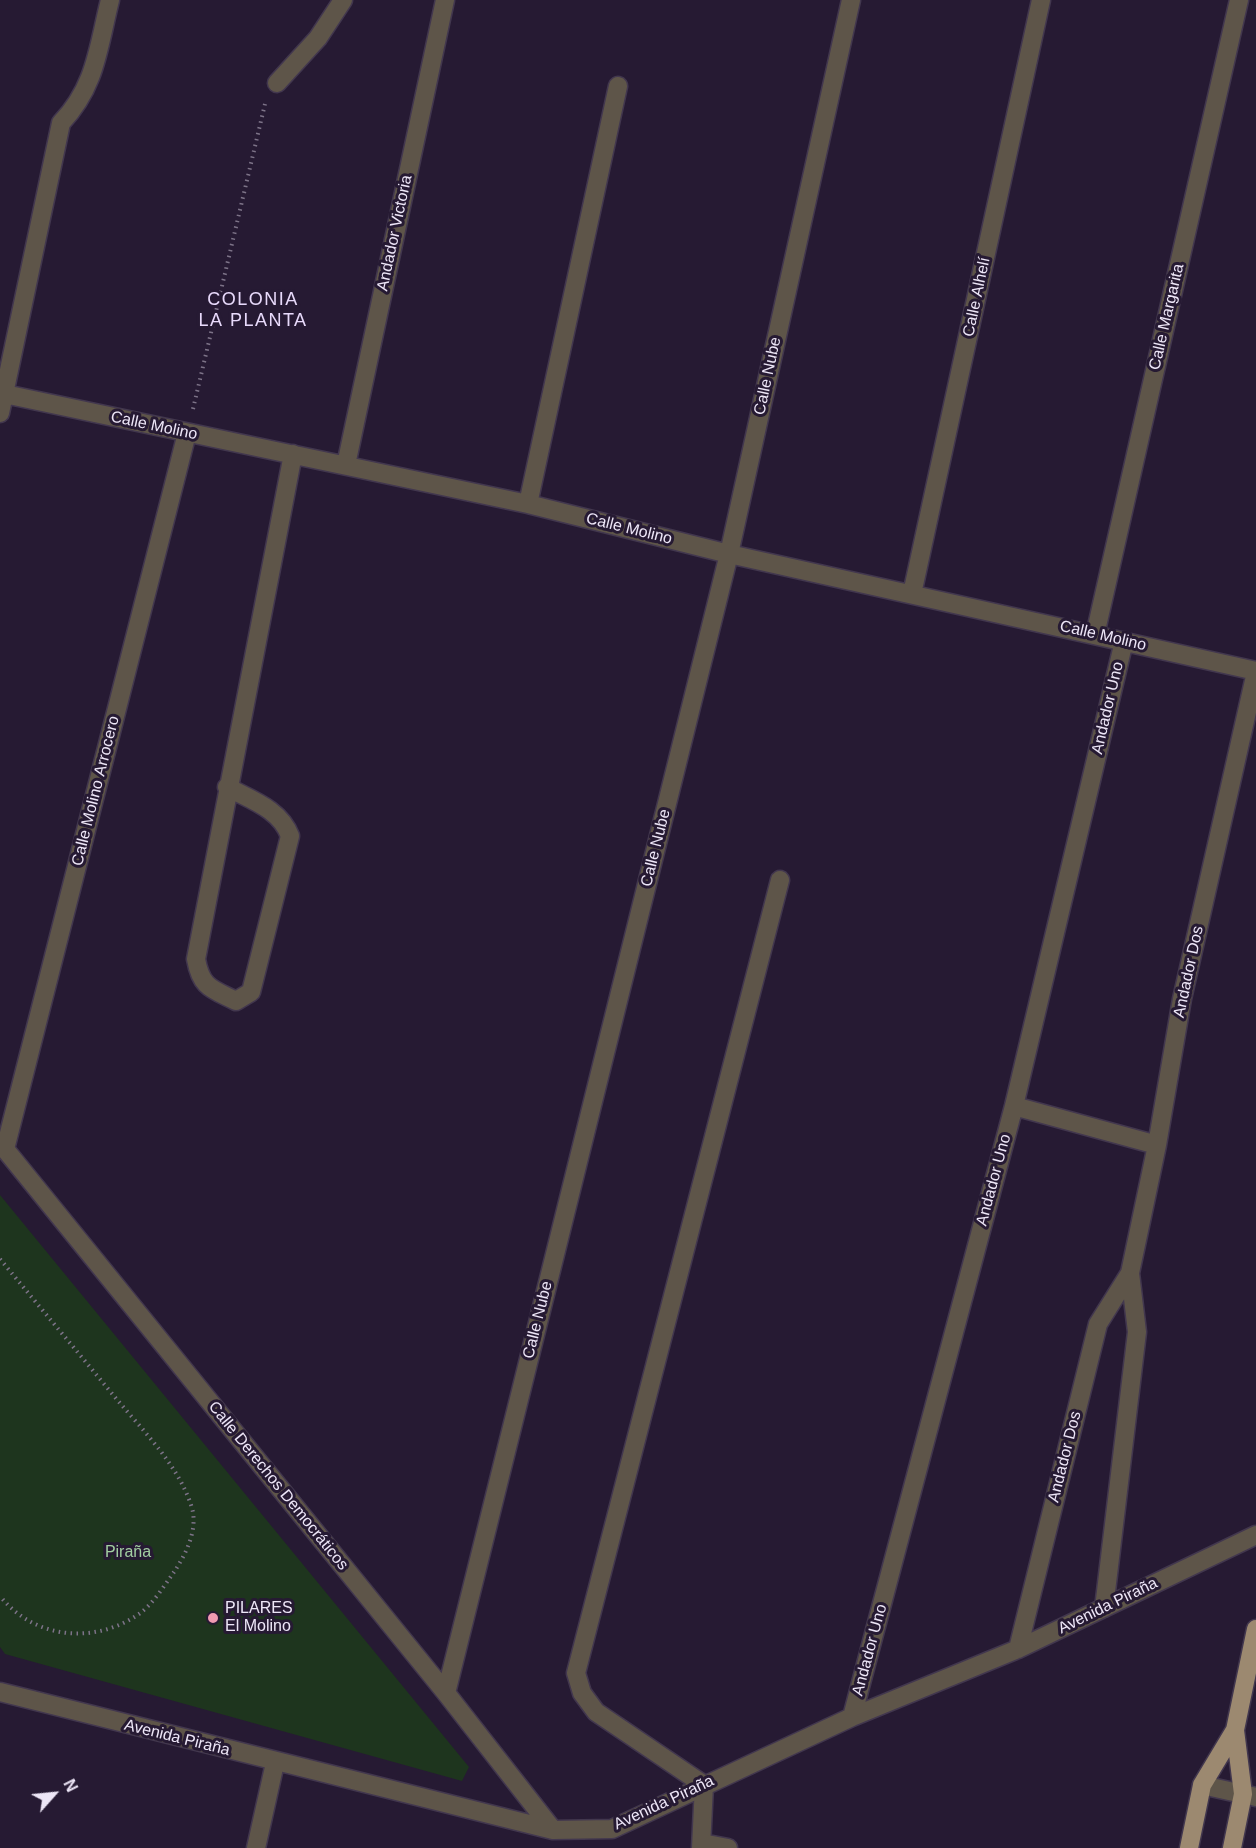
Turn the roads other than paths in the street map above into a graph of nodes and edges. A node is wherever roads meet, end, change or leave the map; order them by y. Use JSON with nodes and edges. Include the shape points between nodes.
{"nodes":[{"id":1,"x":110,"y":0,"type":"edge"},
{"id":2,"x":343,"y":0,"type":"edge"},
{"id":3,"x":445,"y":0,"type":"edge"},
{"id":4,"x":851,"y":0,"type":"edge"},
{"id":5,"x":1041,"y":0,"type":"edge"},
{"id":6,"x":1239,"y":0,"type":"edge"},
{"id":7,"x":277,"y":83,"type":"road end"},
{"id":8,"x":618,"y":86,"type":"dead end"},
{"id":9,"x":2,"y":394,"type":"edge"},
{"id":10,"x":0,"y":413,"type":"edge"},
{"id":11,"x":187,"y":433,"type":"junction"},
{"id":12,"x":293,"y":454,"type":"junction"},
{"id":13,"x":345,"y":465,"type":"junction"},
{"id":14,"x":528,"y":504,"type":"junction"},
{"id":15,"x":729,"y":554,"type":"junction"},
{"id":16,"x":912,"y":594,"type":"junction"},
{"id":17,"x":1095,"y":635,"type":"junction"},
{"id":18,"x":1124,"y":641,"type":"junction"},
{"id":19,"x":1256,"y":672,"type":"edge"},
{"id":20,"x":227,"y":787,"type":"junction"},
{"id":21,"x":780,"y":880,"type":"dead end"},
{"id":22,"x":1014,"y":1106,"type":"junction"},
{"id":23,"x":1157,"y":1145,"type":"junction"},
{"id":24,"x":3,"y":1146,"type":"edge"},
{"id":25,"x":1130,"y":1273,"type":"junction"},
{"id":26,"x":1256,"y":1535,"type":"edge"},
{"id":27,"x":1104,"y":1608,"type":"junction"},
{"id":28,"x":1255,"y":1638,"type":"edge"},
{"id":29,"x":1018,"y":1649,"type":"junction"},
{"id":30,"x":0,"y":1692,"type":"edge"},
{"id":31,"x":446,"y":1694,"type":"junction"},
{"id":32,"x":852,"y":1716,"type":"junction"},
{"id":33,"x":1235,"y":1730,"type":"junction"},
{"id":34,"x":274,"y":1763,"type":"junction"},
{"id":35,"x":704,"y":1785,"type":"junction"},
{"id":36,"x":1203,"y":1785,"type":"junction"},
{"id":37,"x":1250,"y":1796,"type":"edge"},
{"id":38,"x":553,"y":1830,"type":"junction"},
{"id":39,"x":701,"y":1845,"type":"edge"},
{"id":40,"x":256,"y":1848,"type":"edge"},
{"id":41,"x":728,"y":1848,"type":"edge"},
{"id":42,"x":1190,"y":1848,"type":"edge"},
{"id":43,"x":1232,"y":1848,"type":"edge"}],
"edges":[{"from":1,"to":9,"type":"street","via":[[90,84],[61,123]]},
{"from":2,"to":7,"type":"street","via":[[318,38]]},
{"from":3,"to":13,"type":"street","name":"Andador Victoria"},
{"from":4,"to":15,"type":"street","name":"Calle Nube"},
{"from":5,"to":16,"type":"street","name":"Calle Alhelí"},
{"from":6,"to":17,"type":"street","name":"Calle Margarita"},
{"from":8,"to":14,"type":"street"},
{"from":9,"to":10,"type":"street"},
{"from":9,"to":11,"type":"street","name":"Calle Molino"},
{"from":11,"to":12,"type":"street","name":"Calle Molino"},
{"from":11,"to":24,"type":"street","name":"Calle Molino Arrocero"},
{"from":12,"to":13,"type":"street","name":"Calle Molino"},
{"from":12,"to":20,"type":"street"},
{"from":13,"to":14,"type":"street","name":"Calle Molino"},
{"from":14,"to":15,"type":"street","name":"Calle Molino"},
{"from":15,"to":16,"type":"street","name":"Calle Molino"},
{"from":15,"to":31,"type":"street","name":"Calle Nube"},
{"from":16,"to":17,"type":"street","name":"Calle Molino"},
{"from":17,"to":18,"type":"street","name":"Calle Molino"},
{"from":18,"to":19,"type":"street","name":"Calle Molino"},
{"from":18,"to":22,"type":"street","name":"Andador Uno"},
{"from":19,"to":23,"type":"street","name":"Andador Dos","via":[[1182,999]]},
{"from":20,"to":20,"type":"street","via":[[278,814],[290,836],[251,992],[236,1001],[205,986],[196,959]]},
{"from":21,"to":35,"type":"street","via":[[576,1673],[582,1693],[596,1712]]},
{"from":22,"to":23,"type":"street"},
{"from":22,"to":32,"type":"street","name":"Andador Uno"},
{"from":23,"to":25,"type":"street","name":"Andador Dos"},
{"from":24,"to":31,"type":"street","name":"Calle Derechos Democráticos"},
{"from":25,"to":27,"type":"street","name":"Andador Dos","via":[[1137,1332]]},
{"from":25,"to":29,"type":"street","name":"Andador Dos","via":[[1098,1324]]},
{"from":26,"to":27,"type":"street","name":"Avenida Piraña"},
{"from":27,"to":29,"type":"street","name":"Avenida Piraña"},
{"from":28,"to":33,"type":"main road"},
{"from":29,"to":32,"type":"street","name":"Avenida Piraña"},
{"from":30,"to":34,"type":"street","name":"Avenida Piraña"},
{"from":31,"to":38,"type":"street","name":"Calle Derechos Democráticos"},
{"from":32,"to":35,"type":"street","name":"Avenida Piraña"},
{"from":33,"to":36,"type":"main road"},
{"from":33,"to":37,"type":"main road"},
{"from":34,"to":38,"type":"street","name":"Avenida Piraña"},
{"from":34,"to":40,"type":"street"},
{"from":35,"to":38,"type":"street","name":"Avenida Piraña","via":[[612,1829]]},
{"from":35,"to":39,"type":"street"},
{"from":36,"to":37,"type":"street"},
{"from":36,"to":42,"type":"main road"},
{"from":37,"to":43,"type":"main road"},
{"from":39,"to":41,"type":"street"}]}
